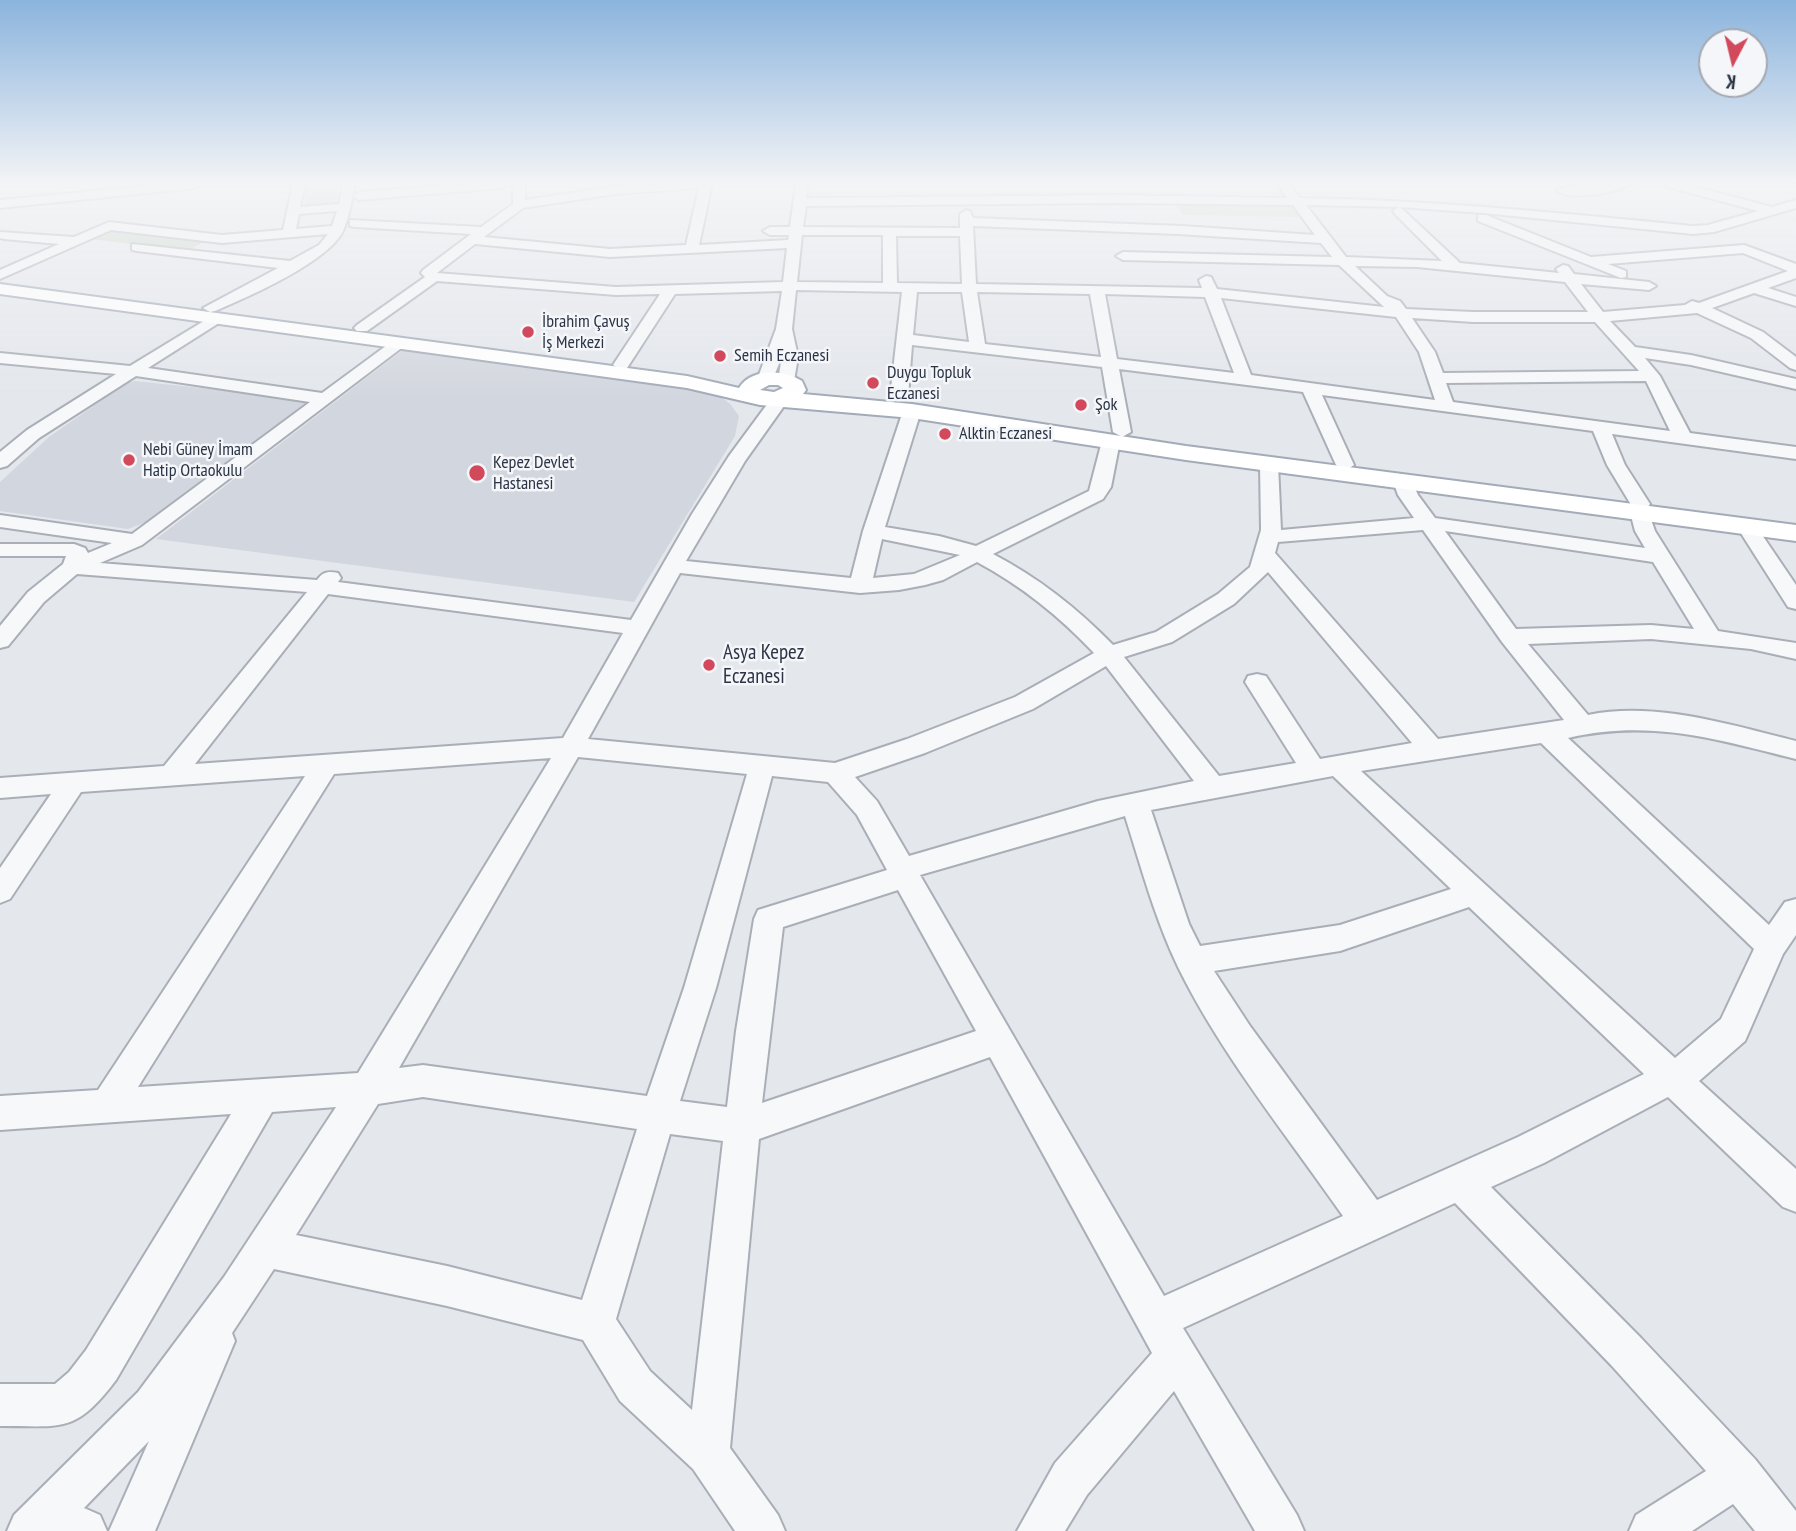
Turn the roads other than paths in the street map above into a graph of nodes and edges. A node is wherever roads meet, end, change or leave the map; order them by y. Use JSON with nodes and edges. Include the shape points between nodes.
{"nodes":[{"id":1,"x":43,"y":255,"type":"edge"},
{"id":2,"x":201,"y":255,"type":"edge"},
{"id":3,"x":312,"y":255,"type":"edge"},
{"id":4,"x":326,"y":255,"type":"edge"},
{"id":5,"x":452,"y":255,"type":"edge"},
{"id":6,"x":793,"y":255,"type":"edge"},
{"id":7,"x":889,"y":255,"type":"edge"},
{"id":8,"x":968,"y":255,"type":"edge"},
{"id":9,"x":1130,"y":255,"type":"edge"},
{"id":10,"x":1186,"y":255,"type":"edge"},
{"id":11,"x":1338,"y":255,"type":"edge"},
{"id":12,"x":1444,"y":255,"type":"edge"},
{"id":13,"x":1551,"y":255,"type":"edge"},
{"id":14,"x":1575,"y":255,"type":"edge"},
{"id":15,"x":1661,"y":255,"type":"edge"},
{"id":16,"x":1759,"y":255,"type":"edge"},
{"id":17,"x":1195,"y":257,"type":"junction"},
{"id":18,"x":1342,"y":260,"type":"junction"},
{"id":19,"x":1368,"y":261,"type":"junction"},
{"id":20,"x":1589,"y":261,"type":"junction"},
{"id":21,"x":1454,"y":265,"type":"junction"},
{"id":22,"x":296,"y":266,"type":"junction"},
{"id":23,"x":1796,"y":271,"type":"edge"},
{"id":24,"x":0,"y":275,"type":"edge"},
{"id":25,"x":434,"y":277,"type":"junction"},
{"id":26,"x":1571,"y":278,"type":"junction"},
{"id":27,"x":0,"y":282,"type":"edge"},
{"id":28,"x":789,"y":286,"type":"junction"},
{"id":29,"x":890,"y":288,"type":"junction"},
{"id":30,"x":910,"y":288,"type":"junction"},
{"id":31,"x":969,"y":288,"type":"junction"},
{"id":32,"x":0,"y":289,"type":"edge"},
{"id":33,"x":671,"y":289,"type":"junction"},
{"id":34,"x":1756,"y":289,"type":"junction"},
{"id":35,"x":1097,"y":290,"type":"junction"},
{"id":36,"x":1181,"y":292,"type":"junction"},
{"id":37,"x":1661,"y":292,"type":"junction"},
{"id":38,"x":1211,"y":293,"type":"junction"},
{"id":39,"x":1796,"y":302,"type":"edge"},
{"id":40,"x":1699,"y":309,"type":"junction"},
{"id":41,"x":1399,"y":310,"type":"junction"},
{"id":42,"x":238,"y":312,"type":"junction"},
{"id":43,"x":214,"y":313,"type":"junction"},
{"id":44,"x":1599,"y":317,"type":"junction"},
{"id":45,"x":362,"y":328,"type":"junction"},
{"id":46,"x":784,"y":329,"type":"joint"},
{"id":47,"x":905,"y":339,"type":"junction"},
{"id":48,"x":400,"y":343,"type":"junction"},
{"id":49,"x":978,"y":348,"type":"junction"},
{"id":50,"x":1630,"y":351,"type":"junction"},
{"id":51,"x":0,"y":358,"type":"edge"},
{"id":52,"x":1110,"y":363,"type":"junction"},
{"id":53,"x":621,"y":365,"type":"junction"},
{"id":54,"x":1796,"y":365,"type":"edge"},
{"id":55,"x":132,"y":371,"type":"junction"},
{"id":56,"x":1652,"y":376,"type":"junction"},
{"id":57,"x":1436,"y":377,"type":"junction"},
{"id":58,"x":1245,"y":380,"type":"junction"},
{"id":59,"x":1796,"y":384,"type":"edge"},
{"id":60,"x":1310,"y":388,"type":"junction"},
{"id":61,"x":772,"y":389,"type":"junction"},
{"id":62,"x":324,"y":399,"type":"junction"},
{"id":63,"x":905,"y":404,"type":"junction"},
{"id":64,"x":1446,"y":406,"type":"junction"},
{"id":65,"x":1600,"y":427,"type":"junction"},
{"id":66,"x":1116,"y":437,"type":"junction"},
{"id":67,"x":1683,"y":438,"type":"junction"},
{"id":68,"x":749,"y":442,"type":"junction"},
{"id":69,"x":1796,"y":453,"type":"edge"},
{"id":70,"x":0,"y":462,"type":"edge"},
{"id":71,"x":1269,"y":464,"type":"junction"},
{"id":72,"x":1345,"y":465,"type":"junction"},
{"id":73,"x":1403,"y":481,"type":"junction"},
{"id":74,"x":1640,"y":508,"type":"junction"},
{"id":75,"x":0,"y":521,"type":"edge"},
{"id":76,"x":1429,"y":523,"type":"junction"},
{"id":77,"x":1796,"y":523,"type":"edge"},
{"id":78,"x":1747,"y":527,"type":"junction"},
{"id":79,"x":873,"y":531,"type":"junction"},
{"id":80,"x":1796,"y":533,"type":"edge"},
{"id":81,"x":135,"y":541,"type":"junction"},
{"id":82,"x":1267,"y":546,"type":"junction"},
{"id":83,"x":0,"y":550,"type":"edge"},
{"id":84,"x":977,"y":554,"type":"junction"},
{"id":85,"x":1660,"y":557,"type":"junction"},
{"id":86,"x":674,"y":566,"type":"junction"},
{"id":87,"x":72,"y":567,"type":"junction"},
{"id":88,"x":329,"y":579,"type":"junction"},
{"id":89,"x":860,"y":586,"type":"junction"},
{"id":90,"x":1796,"y":602,"type":"edge"},
{"id":91,"x":638,"y":628,"type":"junction"},
{"id":92,"x":1510,"y":637,"type":"junction"},
{"id":93,"x":1711,"y":638,"type":"junction"},
{"id":94,"x":0,"y":640,"type":"edge"},
{"id":95,"x":1796,"y":651,"type":"edge"},
{"id":96,"x":1111,"y":653,"type":"junction"},
{"id":97,"x":1257,"y":682,"type":"dead end"},
{"id":98,"x":1583,"y":726,"type":"junction"},
{"id":99,"x":1547,"y":733,"type":"junction"},
{"id":100,"x":571,"y":747,"type":"junction"},
{"id":101,"x":1432,"y":750,"type":"junction"},
{"id":102,"x":1796,"y":750,"type":"edge"},
{"id":103,"x":326,"y":765,"type":"junction"},
{"id":104,"x":762,"y":766,"type":"junction"},
{"id":105,"x":1326,"y":768,"type":"junction"},
{"id":106,"x":836,"y":773,"type":"junction"},
{"id":107,"x":171,"y":776,"type":"junction"},
{"id":108,"x":73,"y":783,"type":"junction"},
{"id":109,"x":1213,"y":787,"type":"junction"},
{"id":110,"x":0,"y":788,"type":"edge"},
{"id":111,"x":1135,"y":803,"type":"junction"},
{"id":112,"x":904,"y":873,"type":"junction"},
{"id":113,"x":0,"y":891,"type":"edge"},
{"id":114,"x":1474,"y":893,"type":"junction"},
{"id":115,"x":1796,"y":912,"type":"edge"},
{"id":116,"x":1771,"y":946,"type":"junction"},
{"id":117,"x":1191,"y":961,"type":"junction"},
{"id":118,"x":997,"y":1039,"type":"junction"},
{"id":119,"x":1672,"y":1078,"type":"junction"},
{"id":120,"x":368,"y":1089,"type":"junction"},
{"id":121,"x":262,"y":1096,"type":"junction"},
{"id":122,"x":107,"y":1106,"type":"junction"},
{"id":123,"x":0,"y":1113,"type":"edge"},
{"id":124,"x":658,"y":1116,"type":"junction"},
{"id":125,"x":743,"y":1128,"type":"junction"},
{"id":126,"x":1460,"y":1182,"type":"junction"},
{"id":127,"x":1796,"y":1194,"type":"edge"},
{"id":128,"x":1371,"y":1223,"type":"junction"},
{"id":129,"x":265,"y":1248,"type":"junction"},
{"id":130,"x":238,"y":1291,"type":"junction"},
{"id":131,"x":1156,"y":1320,"type":"junction"},
{"id":132,"x":595,"y":1323,"type":"junction"},
{"id":133,"x":1177,"y":1357,"type":"junction"},
{"id":134,"x":0,"y":1405,"type":"edge"},
{"id":135,"x":708,"y":1454,"type":"junction"},
{"id":136,"x":1740,"y":1474,"type":"junction"},
{"id":137,"x":30,"y":1531,"type":"edge"},
{"id":138,"x":52,"y":1531,"type":"edge"},
{"id":139,"x":84,"y":1531,"type":"edge"},
{"id":140,"x":132,"y":1531,"type":"edge"},
{"id":141,"x":762,"y":1531,"type":"edge"},
{"id":142,"x":1040,"y":1531,"type":"edge"},
{"id":143,"x":1281,"y":1531,"type":"edge"},
{"id":144,"x":1652,"y":1531,"type":"edge"},
{"id":145,"x":1783,"y":1531,"type":"edge"}],
"edges":[{"from":1,"to":24,"type":"street"},
{"from":2,"to":22,"type":"street"},
{"from":3,"to":22,"type":"street"},
{"from":4,"to":42,"type":"street","via":[[245,303]]},
{"from":5,"to":25,"type":"street","via":[[428,273]]},
{"from":6,"to":28,"type":"street"},
{"from":7,"to":29,"type":"street"},
{"from":8,"to":31,"type":"street"},
{"from":9,"to":36,"type":"street"},
{"from":10,"to":17,"type":"street"},
{"from":11,"to":18,"type":"street"},
{"from":12,"to":21,"type":"street"},
{"from":13,"to":26,"type":"street"},
{"from":14,"to":20,"type":"street"},
{"from":15,"to":20,"type":"street"},
{"from":16,"to":23,"type":"street"},
{"from":17,"to":18,"type":"street"},
{"from":17,"to":38,"type":"street"},
{"from":18,"to":19,"type":"street"},
{"from":18,"to":41,"type":"street","via":[[1381,299]]},
{"from":19,"to":21,"type":"street"},
{"from":19,"to":41,"type":"street"},
{"from":20,"to":37,"type":"street"},
{"from":21,"to":26,"type":"street"},
{"from":22,"to":43,"type":"street"},
{"from":23,"to":34,"type":"street"},
{"from":25,"to":33,"type":"street","via":[[577,290]]},
{"from":25,"to":45,"type":"street"},
{"from":26,"to":37,"type":"street"},
{"from":26,"to":44,"type":"street"},
{"from":27,"to":43,"type":"main road"},
{"from":28,"to":29,"type":"street"},
{"from":28,"to":33,"type":"street"},
{"from":28,"to":46,"type":"street"},
{"from":29,"to":30,"type":"street"},
{"from":30,"to":31,"type":"street"},
{"from":30,"to":47,"type":"street"},
{"from":31,"to":35,"type":"street"},
{"from":31,"to":49,"type":"street"},
{"from":32,"to":43,"type":"main road"},
{"from":33,"to":53,"type":"street"},
{"from":34,"to":39,"type":"street"},
{"from":34,"to":40,"type":"street"},
{"from":35,"to":36,"type":"street"},
{"from":35,"to":52,"type":"street"},
{"from":36,"to":38,"type":"street"},
{"from":37,"to":40,"type":"street"},
{"from":38,"to":41,"type":"street"},
{"from":38,"to":58,"type":"street"},
{"from":40,"to":44,"type":"street"},
{"from":40,"to":54,"type":"street","via":[[1757,335]]},
{"from":41,"to":44,"type":"street","via":[[1473,317]]},
{"from":41,"to":57,"type":"street","via":[[1427,352]]},
{"from":42,"to":43,"type":"main road"},
{"from":42,"to":45,"type":"main road"},
{"from":43,"to":48,"type":"main road"},
{"from":43,"to":55,"type":"street"},
{"from":44,"to":50,"type":"street"},
{"from":45,"to":53,"type":"main road"},
{"from":46,"to":61,"type":"street","via":[[790,357]]},
{"from":47,"to":49,"type":"street"},
{"from":47,"to":63,"type":"street"},
{"from":48,"to":61,"type":"main road"},
{"from":48,"to":62,"type":"street"},
{"from":49,"to":52,"type":"street"},
{"from":50,"to":56,"type":"street"},
{"from":50,"to":59,"type":"street"},
{"from":51,"to":55,"type":"street"},
{"from":52,"to":58,"type":"street"},
{"from":52,"to":66,"type":"street"},
{"from":53,"to":61,"type":"main road"},
{"from":55,"to":62,"type":"street"},
{"from":55,"to":70,"type":"street","via":[[33,434]]},
{"from":56,"to":57,"type":"street"},
{"from":56,"to":67,"type":"street"},
{"from":57,"to":64,"type":"street"},
{"from":58,"to":60,"type":"street"},
{"from":60,"to":64,"type":"street"},
{"from":60,"to":72,"type":"street"},
{"from":61,"to":63,"type":"main road"},
{"from":61,"to":68,"type":"street"},
{"from":61,"to":68,"type":"street"},
{"from":62,"to":81,"type":"street"},
{"from":63,"to":66,"type":"main road"},
{"from":63,"to":79,"type":"street"},
{"from":64,"to":65,"type":"street"},
{"from":65,"to":67,"type":"street"},
{"from":65,"to":74,"type":"street"},
{"from":66,"to":71,"type":"main road"},
{"from":66,"to":72,"type":"main road"},
{"from":66,"to":84,"type":"street","via":[[1096,495]]},
{"from":67,"to":69,"type":"street"},
{"from":68,"to":86,"type":"street"},
{"from":71,"to":73,"type":"main road"},
{"from":71,"to":82,"type":"street"},
{"from":72,"to":74,"type":"main road"},
{"from":73,"to":74,"type":"main road"},
{"from":73,"to":76,"type":"street"},
{"from":74,"to":77,"type":"main road"},
{"from":74,"to":78,"type":"main road"},
{"from":74,"to":85,"type":"street","via":[[1645,531]]},
{"from":75,"to":81,"type":"street"},
{"from":76,"to":82,"type":"street"},
{"from":76,"to":85,"type":"street"},
{"from":76,"to":92,"type":"street"},
{"from":78,"to":80,"type":"main road"},
{"from":78,"to":90,"type":"street"},
{"from":79,"to":84,"type":"street"},
{"from":79,"to":89,"type":"street"},
{"from":81,"to":87,"type":"street"},
{"from":82,"to":96,"type":"street","via":[[1259,569],[1226,600],[1164,637]]},
{"from":82,"to":101,"type":"street"},
{"from":83,"to":87,"type":"street","via":[[74,550],[78,552]]},
{"from":84,"to":89,"type":"street","via":[[916,582]]},
{"from":84,"to":96,"type":"street","via":[[1039,590]]},
{"from":85,"to":93,"type":"street"},
{"from":86,"to":89,"type":"street"},
{"from":86,"to":91,"type":"street"},
{"from":87,"to":88,"type":"street"},
{"from":87,"to":94,"type":"street","via":[[36,597]]},
{"from":88,"to":91,"type":"street"},
{"from":88,"to":107,"type":"street"},
{"from":91,"to":100,"type":"street"},
{"from":92,"to":93,"type":"street","via":[[1650,632]]},
{"from":92,"to":98,"type":"street"},
{"from":93,"to":95,"type":"street"},
{"from":96,"to":106,"type":"street","via":[[1024,703]]},
{"from":96,"to":109,"type":"street"},
{"from":97,"to":105,"type":"street"},
{"from":98,"to":99,"type":"street"},
{"from":98,"to":102,"type":"street","via":[[1650,720]]},
{"from":99,"to":101,"type":"street"},
{"from":99,"to":116,"type":"street"},
{"from":100,"to":103,"type":"street"},
{"from":100,"to":104,"type":"street"},
{"from":100,"to":120,"type":"street"},
{"from":101,"to":105,"type":"street"},
{"from":103,"to":107,"type":"street"},
{"from":103,"to":122,"type":"street"},
{"from":104,"to":106,"type":"street"},
{"from":104,"to":124,"type":"street","via":[[701,988]]},
{"from":105,"to":109,"type":"street"},
{"from":105,"to":114,"type":"street"},
{"from":106,"to":112,"type":"street","via":[[867,808]]},
{"from":107,"to":108,"type":"street"},
{"from":108,"to":110,"type":"street"},
{"from":108,"to":113,"type":"street"},
{"from":109,"to":111,"type":"street"},
{"from":111,"to":112,"type":"street"},
{"from":111,"to":117,"type":"street","via":[[1174,924]]},
{"from":112,"to":118,"type":"street"},
{"from":112,"to":125,"type":"street","via":[[769,919]]},
{"from":114,"to":117,"type":"street","via":[[1340,938]]},
{"from":114,"to":119,"type":"street"},
{"from":115,"to":116,"type":"street"},
{"from":116,"to":119,"type":"street","via":[[1733,1030],[1692,1067]]},
{"from":117,"to":128,"type":"street","via":[[1238,1037]]},
{"from":118,"to":125,"type":"street"},
{"from":118,"to":131,"type":"street"},
{"from":119,"to":126,"type":"street"},
{"from":119,"to":127,"type":"street"},
{"from":120,"to":121,"type":"street"},
{"from":120,"to":124,"type":"street","via":[[423,1081]]},
{"from":120,"to":129,"type":"street"},
{"from":121,"to":122,"type":"street"},
{"from":121,"to":134,"type":"street","via":[[84,1387],[62,1405]]},
{"from":122,"to":123,"type":"street"},
{"from":124,"to":125,"type":"street"},
{"from":124,"to":132,"type":"street"},
{"from":125,"to":135,"type":"street"},
{"from":126,"to":128,"type":"street"},
{"from":126,"to":136,"type":"street"},
{"from":128,"to":131,"type":"street"},
{"from":129,"to":130,"type":"street"},
{"from":129,"to":132,"type":"street"},
{"from":130,"to":137,"type":"street","via":[[153,1408]]},
{"from":130,"to":140,"type":"street"},
{"from":131,"to":133,"type":"street"},
{"from":132,"to":135,"type":"street","via":[[635,1385]]},
{"from":133,"to":142,"type":"street","via":[[1071,1479]]},
{"from":133,"to":143,"type":"street"},
{"from":135,"to":141,"type":"street"},
{"from":136,"to":144,"type":"street"},
{"from":136,"to":145,"type":"street"},
{"from":138,"to":139,"type":"street"}]}
